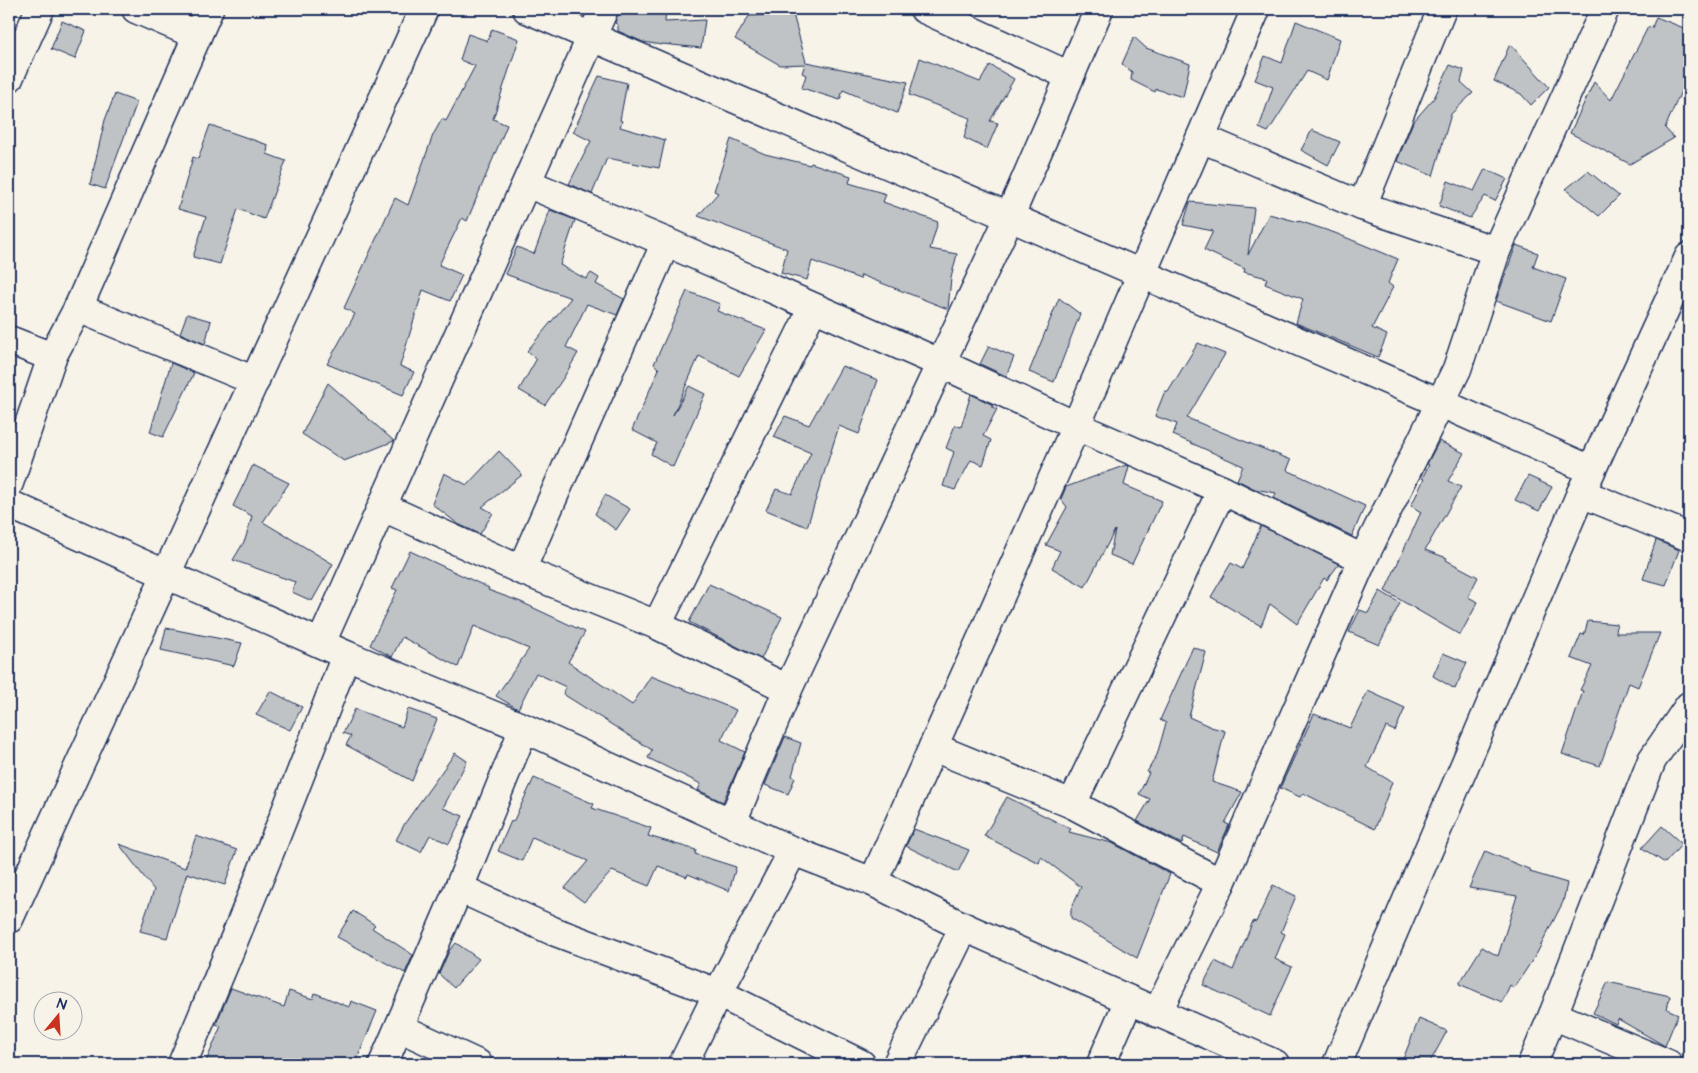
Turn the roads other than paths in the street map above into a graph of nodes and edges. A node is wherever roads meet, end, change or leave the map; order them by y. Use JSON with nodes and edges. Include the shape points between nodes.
{"nodes":[{"id":1,"x":40,"y":9,"type":"edge"},
{"id":2,"x":136,"y":9,"type":"edge"},
{"id":3,"x":208,"y":9,"type":"edge"},
{"id":4,"x":424,"y":9,"type":"edge"},
{"id":5,"x":527,"y":9,"type":"edge"},
{"id":6,"x":604,"y":9,"type":"edge"},
{"id":7,"x":924,"y":9,"type":"edge"},
{"id":8,"x":1099,"y":9,"type":"edge"},
{"id":9,"x":1256,"y":9,"type":"edge"},
{"id":10,"x":1442,"y":9,"type":"edge"},
{"id":11,"x":1605,"y":9,"type":"edge"},
{"id":12,"x":197,"y":35,"type":"junction"},
{"id":13,"x":592,"y":37,"type":"junction"},
{"id":14,"x":1070,"y":76,"type":"junction"},
{"id":15,"x":9,"y":78,"type":"edge"},
{"id":16,"x":1201,"y":138,"type":"junction"},
{"id":17,"x":527,"y":182,"type":"junction"},
{"id":18,"x":1362,"y":206,"type":"junction"},
{"id":19,"x":1009,"y":218,"type":"junction"},
{"id":20,"x":666,"y":242,"type":"junction"},
{"id":21,"x":1496,"y":251,"type":"junction"},
{"id":22,"x":1689,"y":257,"type":"edge"},
{"id":23,"x":1142,"y":275,"type":"junction"},
{"id":24,"x":78,"y":308,"type":"junction"},
{"id":25,"x":813,"y":308,"type":"junction"},
{"id":26,"x":9,"y":340,"type":"edge"},
{"id":27,"x":52,"y":357,"type":"junction"},
{"id":28,"x":940,"y":363,"type":"junction"},
{"id":29,"x":254,"y":381,"type":"junction"},
{"id":30,"x":1441,"y":403,"type":"junction"},
{"id":31,"x":1076,"y":426,"type":"junction"},
{"id":32,"x":9,"y":482,"type":"edge"},
{"id":33,"x":1586,"y":482,"type":"junction"},
{"id":34,"x":1222,"y":490,"type":"junction"},
{"id":35,"x":9,"y":504,"type":"edge"},
{"id":36,"x":383,"y":507,"type":"junction"},
{"id":37,"x":1689,"y":537,"type":"edge"},
{"id":38,"x":1364,"y":559,"type":"junction"},
{"id":39,"x":520,"y":570,"type":"junction"},
{"id":40,"x":167,"y":574,"type":"junction"},
{"id":41,"x":657,"y":626,"type":"junction"},
{"id":42,"x":321,"y":643,"type":"junction"},
{"id":43,"x":346,"y":655,"type":"junction"},
{"id":44,"x":788,"y":688,"type":"junction"},
{"id":45,"x":1689,"y":706,"type":"edge"},
{"id":46,"x":524,"y":728,"type":"junction"},
{"id":47,"x":933,"y":747,"type":"junction"},
{"id":48,"x":1072,"y":804,"type":"junction"},
{"id":49,"x":732,"y":822,"type":"junction"},
{"id":50,"x":793,"y":851,"type":"junction"},
{"id":51,"x":872,"y":882,"type":"junction"},
{"id":52,"x":1221,"y":883,"type":"junction"},
{"id":53,"x":459,"y":888,"type":"junction"},
{"id":54,"x":9,"y":918,"type":"edge"},
{"id":55,"x":964,"y":927,"type":"junction"},
{"id":56,"x":718,"y":994,"type":"junction"},
{"id":57,"x":1129,"y":1000,"type":"junction"},
{"id":58,"x":1157,"y":1013,"type":"junction"},
{"id":59,"x":1553,"y":1015,"type":"junction"},
{"id":60,"x":400,"y":1028,"type":"junction"},
{"id":61,"x":182,"y":1064,"type":"edge"},
{"id":62,"x":383,"y":1064,"type":"edge"},
{"id":63,"x":478,"y":1064,"type":"edge"},
{"id":64,"x":683,"y":1064,"type":"edge"},
{"id":65,"x":861,"y":1064,"type":"edge"},
{"id":66,"x":897,"y":1064,"type":"edge"},
{"id":67,"x":1101,"y":1064,"type":"edge"},
{"id":68,"x":1275,"y":1064,"type":"edge"},
{"id":69,"x":1337,"y":1064,"type":"edge"},
{"id":70,"x":1532,"y":1064,"type":"edge"},
{"id":71,"x":1668,"y":1064,"type":"edge"}],
"edges":[{"from":1,"to":15,"type":"street"},
{"from":2,"to":12,"type":"street"},
{"from":3,"to":12,"type":"street"},
{"from":4,"to":29,"type":"street"},
{"from":5,"to":13,"type":"street"},
{"from":6,"to":13,"type":"street"},
{"from":7,"to":14,"type":"street"},
{"from":8,"to":14,"type":"street"},
{"from":9,"to":16,"type":"street"},
{"from":10,"to":18,"type":"street"},
{"from":11,"to":21,"type":"street"},
{"from":12,"to":24,"type":"street"},
{"from":13,"to":17,"type":"street"},
{"from":13,"to":19,"type":"street"},
{"from":14,"to":19,"type":"street"},
{"from":16,"to":18,"type":"street"},
{"from":16,"to":23,"type":"street"},
{"from":17,"to":20,"type":"street"},
{"from":17,"to":36,"type":"street"},
{"from":18,"to":21,"type":"street"},
{"from":19,"to":23,"type":"street"},
{"from":19,"to":28,"type":"street"},
{"from":20,"to":25,"type":"street"},
{"from":20,"to":39,"type":"street"},
{"from":21,"to":30,"type":"street","via":[[1457,369]]},
{"from":22,"to":33,"type":"street"},
{"from":23,"to":30,"type":"street"},
{"from":23,"to":31,"type":"street"},
{"from":24,"to":27,"type":"street"},
{"from":24,"to":29,"type":"street"},
{"from":25,"to":28,"type":"street"},
{"from":25,"to":41,"type":"street"},
{"from":26,"to":27,"type":"street"},
{"from":27,"to":32,"type":"street"},
{"from":28,"to":31,"type":"street"},
{"from":28,"to":44,"type":"street"},
{"from":29,"to":40,"type":"street"},
{"from":30,"to":33,"type":"street"},
{"from":30,"to":38,"type":"street"},
{"from":31,"to":34,"type":"street"},
{"from":31,"to":47,"type":"street"},
{"from":33,"to":37,"type":"street"},
{"from":33,"to":69,"type":"street"},
{"from":34,"to":38,"type":"street"},
{"from":34,"to":48,"type":"street"},
{"from":35,"to":40,"type":"street"},
{"from":36,"to":39,"type":"street"},
{"from":36,"to":42,"type":"street"},
{"from":38,"to":52,"type":"street"},
{"from":39,"to":41,"type":"street"},
{"from":40,"to":42,"type":"street"},
{"from":40,"to":54,"type":"street"},
{"from":41,"to":44,"type":"street"},
{"from":42,"to":43,"type":"street"},
{"from":43,"to":46,"type":"street"},
{"from":43,"to":61,"type":"street","via":[[303,769]]},
{"from":44,"to":49,"type":"street"},
{"from":45,"to":59,"type":"street","via":[[1652,760]]},
{"from":46,"to":49,"type":"street"},
{"from":46,"to":53,"type":"street"},
{"from":47,"to":48,"type":"street"},
{"from":47,"to":51,"type":"street"},
{"from":48,"to":52,"type":"street"},
{"from":49,"to":50,"type":"street"},
{"from":50,"to":51,"type":"street"},
{"from":50,"to":56,"type":"street"},
{"from":51,"to":55,"type":"street"},
{"from":52,"to":58,"type":"street"},
{"from":53,"to":56,"type":"street","via":[[553,931]]},
{"from":53,"to":60,"type":"street"},
{"from":55,"to":57,"type":"street"},
{"from":55,"to":66,"type":"street"},
{"from":56,"to":64,"type":"street"},
{"from":56,"to":65,"type":"street"},
{"from":57,"to":58,"type":"street"},
{"from":57,"to":67,"type":"street"},
{"from":58,"to":68,"type":"street"},
{"from":59,"to":70,"type":"street"},
{"from":59,"to":71,"type":"street"},
{"from":60,"to":62,"type":"street"},
{"from":60,"to":63,"type":"street"}]}
